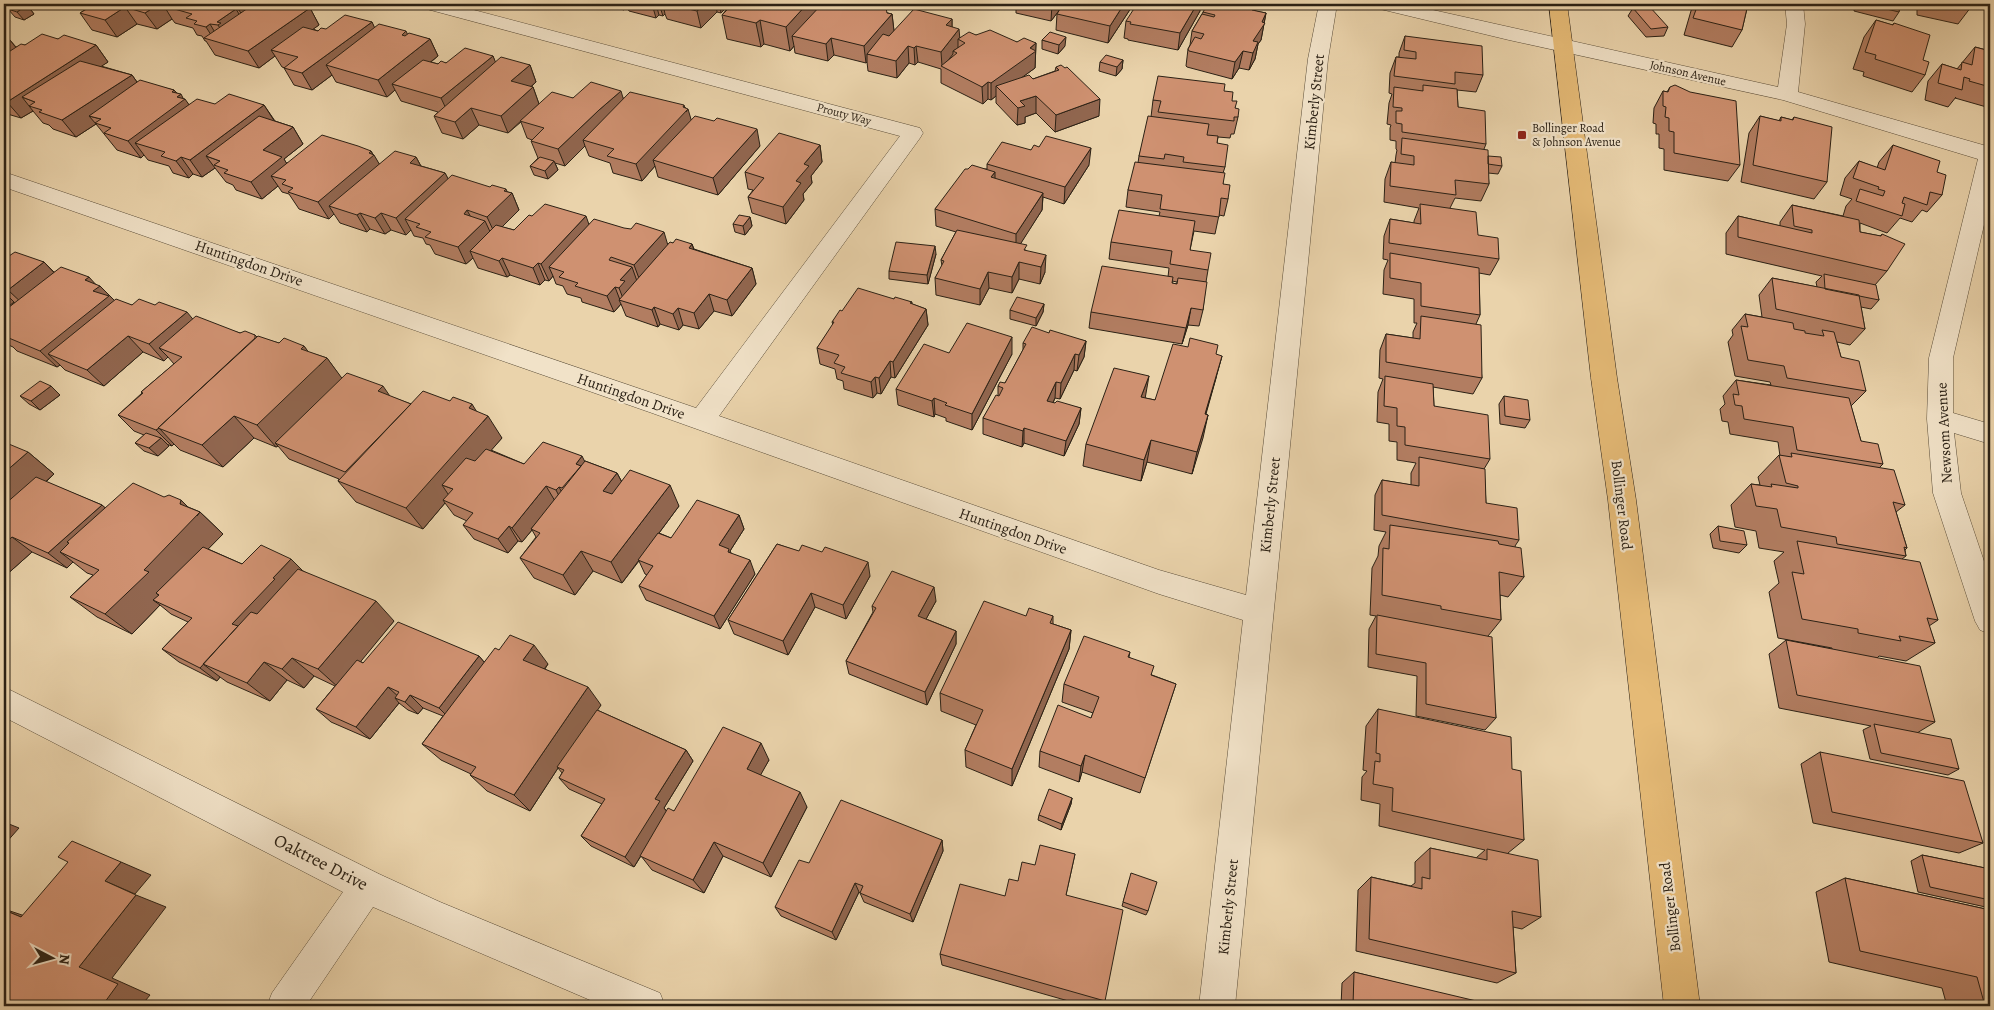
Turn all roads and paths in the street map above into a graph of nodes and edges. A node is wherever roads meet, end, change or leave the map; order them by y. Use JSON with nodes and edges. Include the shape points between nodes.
{"nodes":[{"id":1,"x":430,"y":4,"type":"edge"},
{"id":2,"x":1328,"y":4,"type":"edge"},
{"id":3,"x":1383,"y":4,"type":"edge"},
{"id":4,"x":1558,"y":4,"type":"edge"},
{"id":5,"x":1794,"y":4,"type":"edge"},
{"id":6,"x":1564,"y":45,"type":"junction"},
{"id":7,"x":1787,"y":95,"type":"junction"},
{"id":8,"x":1990,"y":154,"type":"edge"},
{"id":9,"x":4,"y":179,"type":"edge"},
{"id":10,"x":1940,"y":419,"type":"junction"},
{"id":11,"x":702,"y":420,"type":"junction"},
{"id":12,"x":1990,"y":434,"type":"edge"},
{"id":13,"x":1259,"y":612,"type":"junction"},
{"id":14,"x":1990,"y":621,"type":"edge"},
{"id":15,"x":4,"y":701,"type":"edge"},
{"id":16,"x":368,"y":886,"type":"junction"},
{"id":17,"x":285,"y":1006,"type":"edge"},
{"id":18,"x":646,"y":1006,"type":"edge"},
{"id":19,"x":1217,"y":1006,"type":"edge"},
{"id":20,"x":1682,"y":1006,"type":"edge"}],
"edges":[{"from":1,"to":11,"type":"street","name":"Prouty Way","via":[[913,133]]},
{"from":2,"to":13,"type":"street","name":"Kimberly Street","via":[[1317,69]]},
{"from":3,"to":6,"type":"street","name":"Johnson Avenue"},
{"from":4,"to":6,"type":"main road","name":"Bollinger Road"},
{"from":5,"to":7,"type":"street","via":[[1796,24]]},
{"from":6,"to":7,"type":"street","name":"Johnson Avenue"},
{"from":6,"to":20,"type":"main road","name":"Bollinger Road"},
{"from":7,"to":8,"type":"street","name":"Johnson Avenue"},
{"from":8,"to":10,"type":"street","name":"Newsom Avenue","via":[[1941,358]]},
{"from":9,"to":11,"type":"street","name":"Huntingdon Drive"},
{"from":10,"to":12,"type":"street"},
{"from":10,"to":14,"type":"street","name":"Newsom Avenue","via":[[1948,493]]},
{"from":11,"to":13,"type":"street","name":"Huntingdon Drive","via":[[1150,579]]},
{"from":13,"to":19,"type":"street","name":"Kimberly Street"},
{"from":15,"to":16,"type":"street","name":"Oaktree Drive"},
{"from":16,"to":17,"type":"street"},
{"from":16,"to":18,"type":"street","name":"Oaktree Drive"}]}
